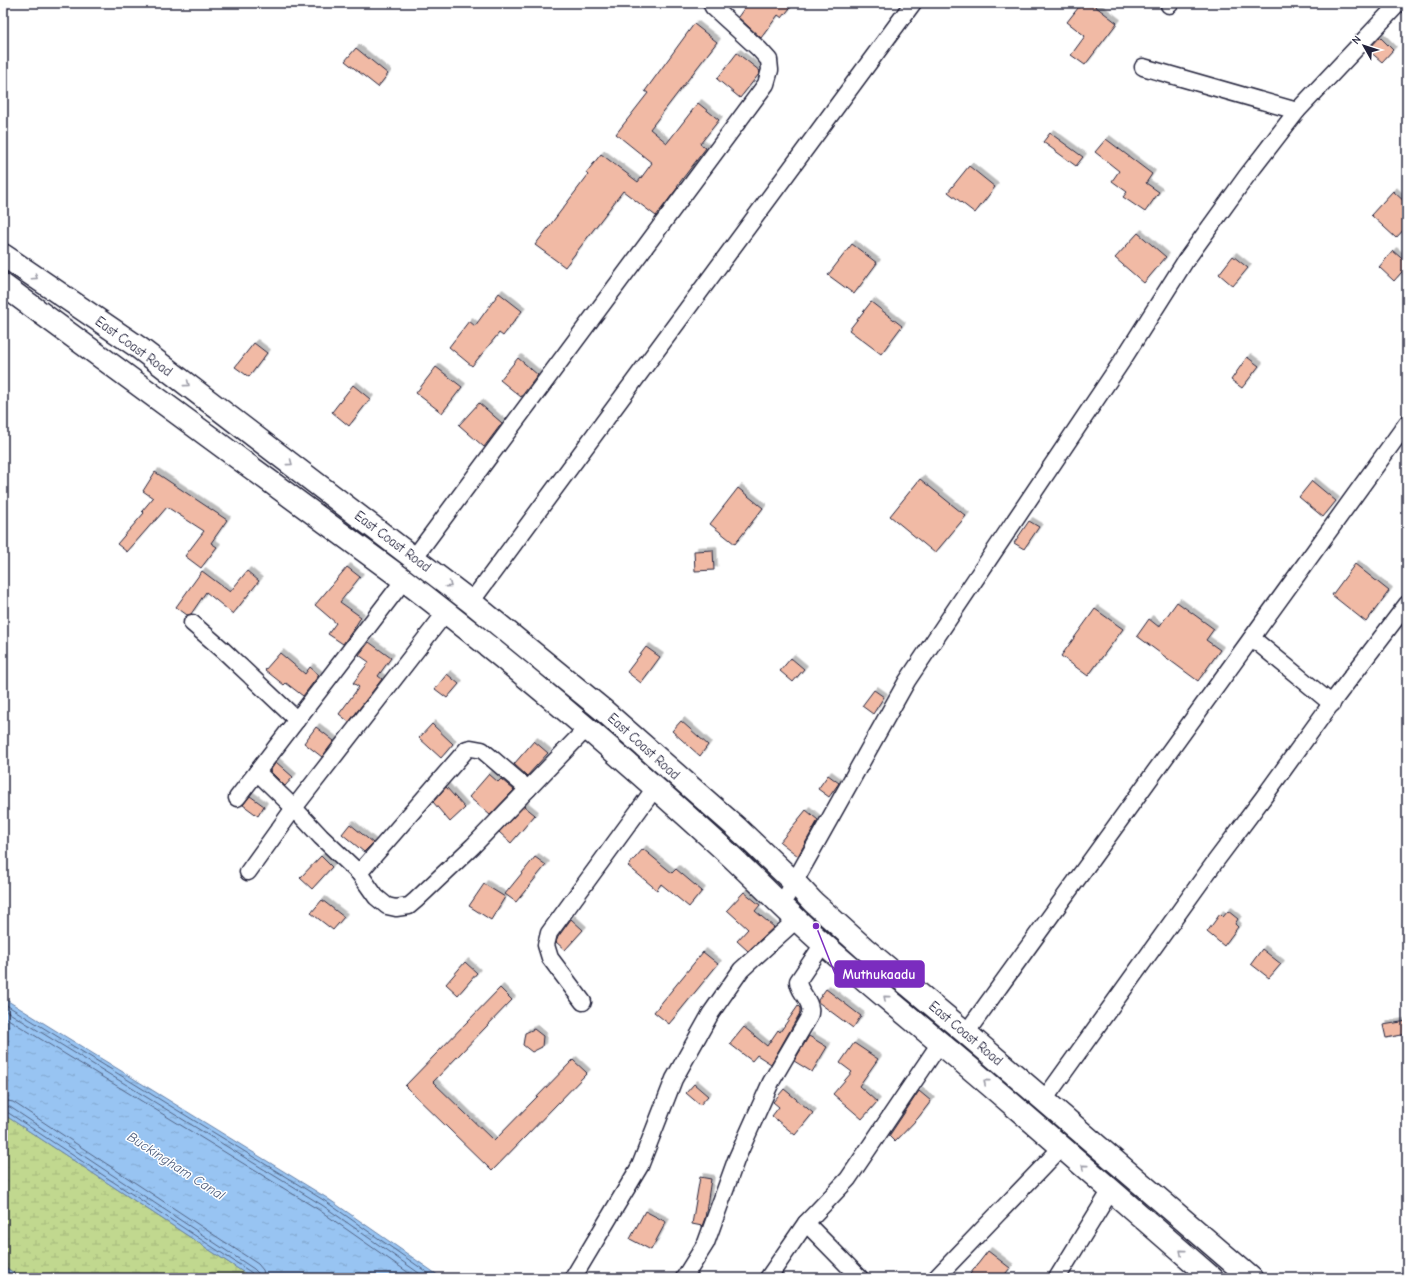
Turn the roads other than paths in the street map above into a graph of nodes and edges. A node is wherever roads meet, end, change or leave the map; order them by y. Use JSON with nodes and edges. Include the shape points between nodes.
{"nodes":[{"id":1,"x":711,"y":3,"type":"edge"},
{"id":2,"x":913,"y":3,"type":"edge"},
{"id":3,"x":1399,"y":3,"type":"edge"},
{"id":4,"x":1144,"y":67,"type":"dead end"},
{"id":5,"x":1297,"y":111,"type":"junction"},
{"id":6,"x":3,"y":255,"type":"edge"},
{"id":7,"x":3,"y":285,"type":"edge"},
{"id":8,"x":1407,"y":423,"type":"edge"},
{"id":9,"x":414,"y":558,"type":"junction"},
{"id":10,"x":404,"y":580,"type":"junction"},
{"id":11,"x":471,"y":602,"type":"junction"},
{"id":12,"x":1407,"y":604,"type":"edge"},
{"id":13,"x":446,"y":612,"type":"junction"},
{"id":14,"x":192,"y":623,"type":"dead end"},
{"id":15,"x":1252,"y":638,"type":"junction"},
{"id":16,"x":1332,"y":704,"type":"junction"},
{"id":17,"x":297,"y":720,"type":"junction"},
{"id":18,"x":587,"y":728,"type":"junction"},
{"id":19,"x":257,"y":772,"type":"junction"},
{"id":20,"x":655,"y":788,"type":"junction"},
{"id":21,"x":528,"y":789,"type":"junction"},
{"id":22,"x":237,"y":798,"type":"dead end"},
{"id":23,"x":294,"y":808,"type":"junction"},
{"id":24,"x":248,"y":872,"type":"dead end"},
{"id":25,"x":359,"y":873,"type":"junction"},
{"id":26,"x":794,"y":882,"type":"junction"},
{"id":27,"x":782,"y":904,"type":"junction"},
{"id":28,"x":796,"y":920,"type":"junction"},
{"id":29,"x":823,"y":944,"type":"junction"},
{"id":30,"x":583,"y":1002,"type":"dead end"},
{"id":31,"x":966,"y":1033,"type":"junction"},
{"id":32,"x":940,"y":1043,"type":"junction"},
{"id":33,"x":1044,"y":1100,"type":"junction"},
{"id":34,"x":1062,"y":1147,"type":"junction"},
{"id":35,"x":1111,"y":1190,"type":"junction"},
{"id":36,"x":806,"y":1223,"type":"junction"},
{"id":37,"x":573,"y":1278,"type":"edge"},
{"id":38,"x":684,"y":1278,"type":"edge"},
{"id":39,"x":768,"y":1278,"type":"edge"},
{"id":40,"x":860,"y":1278,"type":"edge"},
{"id":41,"x":936,"y":1278,"type":"edge"},
{"id":42,"x":1056,"y":1278,"type":"edge"},
{"id":43,"x":1212,"y":1278,"type":"edge"},
{"id":44,"x":1251,"y":1278,"type":"edge"}],
"edges":[{"from":1,"to":9,"type":"street","via":[[760,49],[768,60],[770,70],[766,84]]},
{"from":2,"to":11,"type":"street"},
{"from":3,"to":5,"type":"street"},
{"from":4,"to":5,"type":"street"},
{"from":5,"to":26,"type":"street","via":[[1186,260],[1122,361],[907,681]]},
{"from":6,"to":9,"type":"main road","name":"East Coast Road","one_way":true,"via":[[138,346]]},
{"from":7,"to":10,"type":"main road","name":"East Coast Road"},
{"from":8,"to":15,"type":"street"},
{"from":9,"to":11,"type":"main road","name":"East Coast Road","one_way":true},
{"from":10,"to":13,"type":"main road","name":"East Coast Road"},
{"from":10,"to":17,"type":"street"},
{"from":11,"to":26,"type":"main road","name":"East Coast Road","via":[[603,710]]},
{"from":12,"to":16,"type":"street"},
{"from":13,"to":18,"type":"main road","name":"East Coast Road"},
{"from":13,"to":23,"type":"street"},
{"from":14,"to":17,"type":"street"},
{"from":15,"to":16,"type":"street"},
{"from":15,"to":31,"type":"street"},
{"from":16,"to":33,"type":"street"},
{"from":17,"to":19,"type":"street"},
{"from":18,"to":20,"type":"main road","name":"East Coast Road"},
{"from":18,"to":21,"type":"street"},
{"from":19,"to":22,"type":"street"},
{"from":19,"to":23,"type":"street"},
{"from":20,"to":27,"type":"main road","name":"East Coast Road"},
{"from":20,"to":30,"type":"street","via":[[549,933],[546,945],[550,958]]},
{"from":21,"to":25,"type":"street","via":[[409,906],[387,906],[376,897]]},
{"from":21,"to":25,"type":"street","via":[[482,750],[467,749]]},
{"from":23,"to":24,"type":"street"},
{"from":23,"to":25,"type":"street","via":[[320,837]]},
{"from":26,"to":27,"type":"street"},
{"from":26,"to":31,"type":"main road","name":"East Coast Road","via":[[864,948]]},
{"from":27,"to":28,"type":"main road","name":"East Coast Road"},
{"from":28,"to":29,"type":"main road","name":"East Coast Road"},
{"from":28,"to":37,"type":"street","via":[[741,970],[711,1013],[674,1079],[640,1166]]},
{"from":32,"to":29,"type":"main road","name":"East Coast Road","one_way":true},
{"from":29,"to":38,"type":"street","via":[[798,981],[799,988],[811,1008],[809,1017],[771,1082],[736,1160],[706,1243]]},
{"from":31,"to":33,"type":"main road","name":"East Coast Road"},
{"from":34,"to":32,"type":"main road","name":"East Coast Road","one_way":true},
{"from":32,"to":36,"type":"street","via":[[848,1179]]},
{"from":33,"to":44,"type":"main road","name":"East Coast Road"},
{"from":35,"to":34,"type":"main road","name":"East Coast Road","one_way":true},
{"from":34,"to":41,"type":"street"},
{"from":35,"to":42,"type":"street"},
{"from":43,"to":35,"type":"main road","name":"East Coast Road","one_way":true},
{"from":36,"to":39,"type":"street"},
{"from":36,"to":40,"type":"street"}]}
